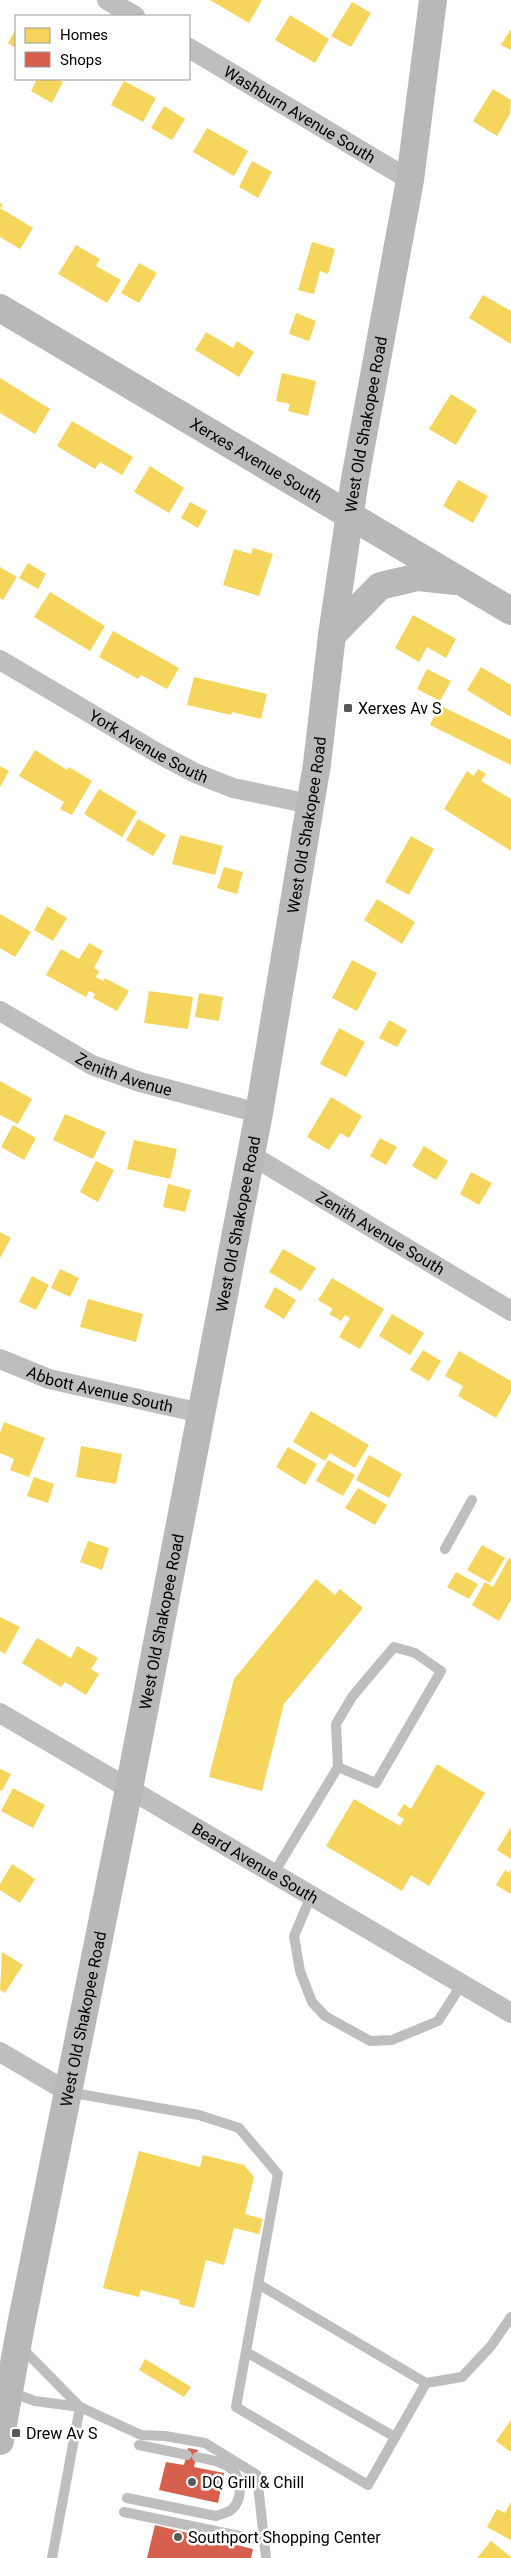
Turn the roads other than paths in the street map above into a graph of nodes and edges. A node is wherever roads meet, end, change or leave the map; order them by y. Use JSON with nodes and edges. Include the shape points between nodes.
{"nodes":[{"id":1,"x":107,"y":0,"type":"edge"},
{"id":2,"x":433,"y":0,"type":"edge"},
{"id":3,"x":133,"y":15,"type":"edge"},
{"id":4,"x":190,"y":49,"type":"edge"},
{"id":5,"x":410,"y":180,"type":"junction"},
{"id":6,"x":0,"y":308,"type":"edge"},
{"id":7,"x":350,"y":514,"type":"junction"},
{"id":8,"x":461,"y":582,"type":"junction"},
{"id":9,"x":511,"y":611,"type":"edge"},
{"id":10,"x":332,"y":635,"type":"junction"},
{"id":11,"x":0,"y":660,"type":"edge"},
{"id":12,"x":310,"y":804,"type":"junction"},
{"id":13,"x":0,"y":1011,"type":"edge"},
{"id":14,"x":259,"y":1113,"type":"junction"},
{"id":15,"x":251,"y":1155,"type":"junction"},
{"id":16,"x":511,"y":1311,"type":"edge"},
{"id":17,"x":0,"y":1359,"type":"edge"},
{"id":18,"x":201,"y":1413,"type":"junction"},
{"id":19,"x":472,"y":1500,"type":"dead end"},
{"id":20,"x":444,"y":1549,"type":"dead end"},
{"id":21,"x":0,"y":1713,"type":"edge"},
{"id":22,"x":338,"y":1767,"type":"junction"},
{"id":23,"x":129,"y":1789,"type":"junction"},
{"id":24,"x":274,"y":1873,"type":"junction"},
{"id":25,"x":312,"y":1896,"type":"junction"},
{"id":26,"x":462,"y":1984,"type":"junction"},
{"id":27,"x":511,"y":2013,"type":"edge"},
{"id":28,"x":0,"y":2052,"type":"edge"},
{"id":29,"x":68,"y":2092,"type":"junction"},
{"id":30,"x":258,"y":2284,"type":"junction"},
{"id":31,"x":511,"y":2317,"type":"edge"},
{"id":32,"x":18,"y":2344,"type":"junction"},
{"id":33,"x":246,"y":2352,"type":"junction"},
{"id":34,"x":426,"y":2383,"type":"junction"},
{"id":35,"x":4,"y":2389,"type":"edge"},
{"id":36,"x":80,"y":2406,"type":"junction"},
{"id":37,"x":395,"y":2437,"type":"junction"},
{"id":38,"x":140,"y":2440,"type":"junction"},
{"id":39,"x":0,"y":2441,"type":"edge"},
{"id":40,"x":127,"y":2498,"type":"dead end"},
{"id":41,"x":124,"y":2512,"type":"dead end"},
{"id":42,"x":264,"y":2541,"type":"junction"},
{"id":43,"x":52,"y":2558,"type":"edge"},
{"id":44,"x":266,"y":2558,"type":"edge"}],
"edges":[{"from":1,"to":3,"type":"street"},
{"from":2,"to":5,"type":"main road","name":"West Old Shakopee Road"},
{"from":4,"to":5,"type":"street","name":"Washburn Avenue South"},
{"from":5,"to":7,"type":"main road","name":"West Old Shakopee Road"},
{"from":6,"to":7,"type":"main road","name":"Xerxes Avenue South"},
{"from":7,"to":8,"type":"main road","name":"Xerxes Avenue South"},
{"from":7,"to":10,"type":"main road","name":"West Old Shakopee Road"},
{"from":8,"to":9,"type":"main road","name":"Xerxes Avenue South"},
{"from":8,"to":10,"type":"main road","via":[[418,577],[380,586]]},
{"from":10,"to":12,"type":"main road","name":"West Old Shakopee Road"},
{"from":11,"to":12,"type":"street","name":"York Avenue South","via":[[195,773],[233,788]]},
{"from":12,"to":14,"type":"main road","name":"West Old Shakopee Road"},
{"from":13,"to":14,"type":"street","name":"Zenith Avenue","via":[[92,1065],[140,1082]]},
{"from":14,"to":15,"type":"main road","name":"West Old Shakopee Road"},
{"from":15,"to":16,"type":"street","name":"Zenith Avenue South"},
{"from":15,"to":18,"type":"main road","name":"West Old Shakopee Road"},
{"from":17,"to":18,"type":"street","name":"Abbott Avenue South","via":[[49,1379]]},
{"from":18,"to":23,"type":"main road","name":"West Old Shakopee Road"},
{"from":19,"to":20,"type":"lane"},
{"from":21,"to":23,"type":"street","name":"Beard Avenue South"},
{"from":22,"to":22,"type":"lane","via":[[336,1724],[352,1697],[394,1647],[415,1653],[441,1671],[376,1783]]},
{"from":22,"to":24,"type":"lane"},
{"from":23,"to":24,"type":"street","name":"Beard Avenue South"},
{"from":23,"to":29,"type":"main road","name":"West Old Shakopee Road"},
{"from":24,"to":25,"type":"street","name":"Beard Avenue South"},
{"from":25,"to":26,"type":"street","name":"Beard Avenue South"},
{"from":25,"to":26,"type":"lane","via":[[294,1936],[300,1971],[312,2002],[325,2016],[370,2041],[392,2040],[438,2021]]},
{"from":26,"to":27,"type":"street","name":"Beard Avenue South"},
{"from":28,"to":29,"type":"street"},
{"from":29,"to":30,"type":"lane","via":[[199,2115],[239,2128],[278,2174]]},
{"from":29,"to":32,"type":"main road","name":"West Old Shakopee Road"},
{"from":30,"to":33,"type":"lane"},
{"from":30,"to":34,"type":"lane"},
{"from":31,"to":34,"type":"lane","via":[[491,2346],[462,2378]]},
{"from":32,"to":35,"type":"main road","name":"West Old Shakopee Road"},
{"from":32,"to":36,"type":"lane"},
{"from":33,"to":37,"type":"lane"},
{"from":33,"to":37,"type":"lane","via":[[236,2407],[368,2485]]},
{"from":34,"to":37,"type":"lane"},
{"from":35,"to":36,"type":"lane","via":[[35,2401]]},
{"from":35,"to":39,"type":"main road","name":"West Old Shakopee Road"},
{"from":36,"to":38,"type":"lane"},
{"from":36,"to":43,"type":"lane"},
{"from":38,"to":40,"type":"lane","via":[[220,2462],[234,2471],[240,2486],[237,2503],[230,2512],[216,2516]]},
{"from":38,"to":42,"type":"lane","via":[[164,2436],[205,2443],[258,2475]]},
{"from":41,"to":42,"type":"lane"},
{"from":42,"to":44,"type":"lane"}]}
